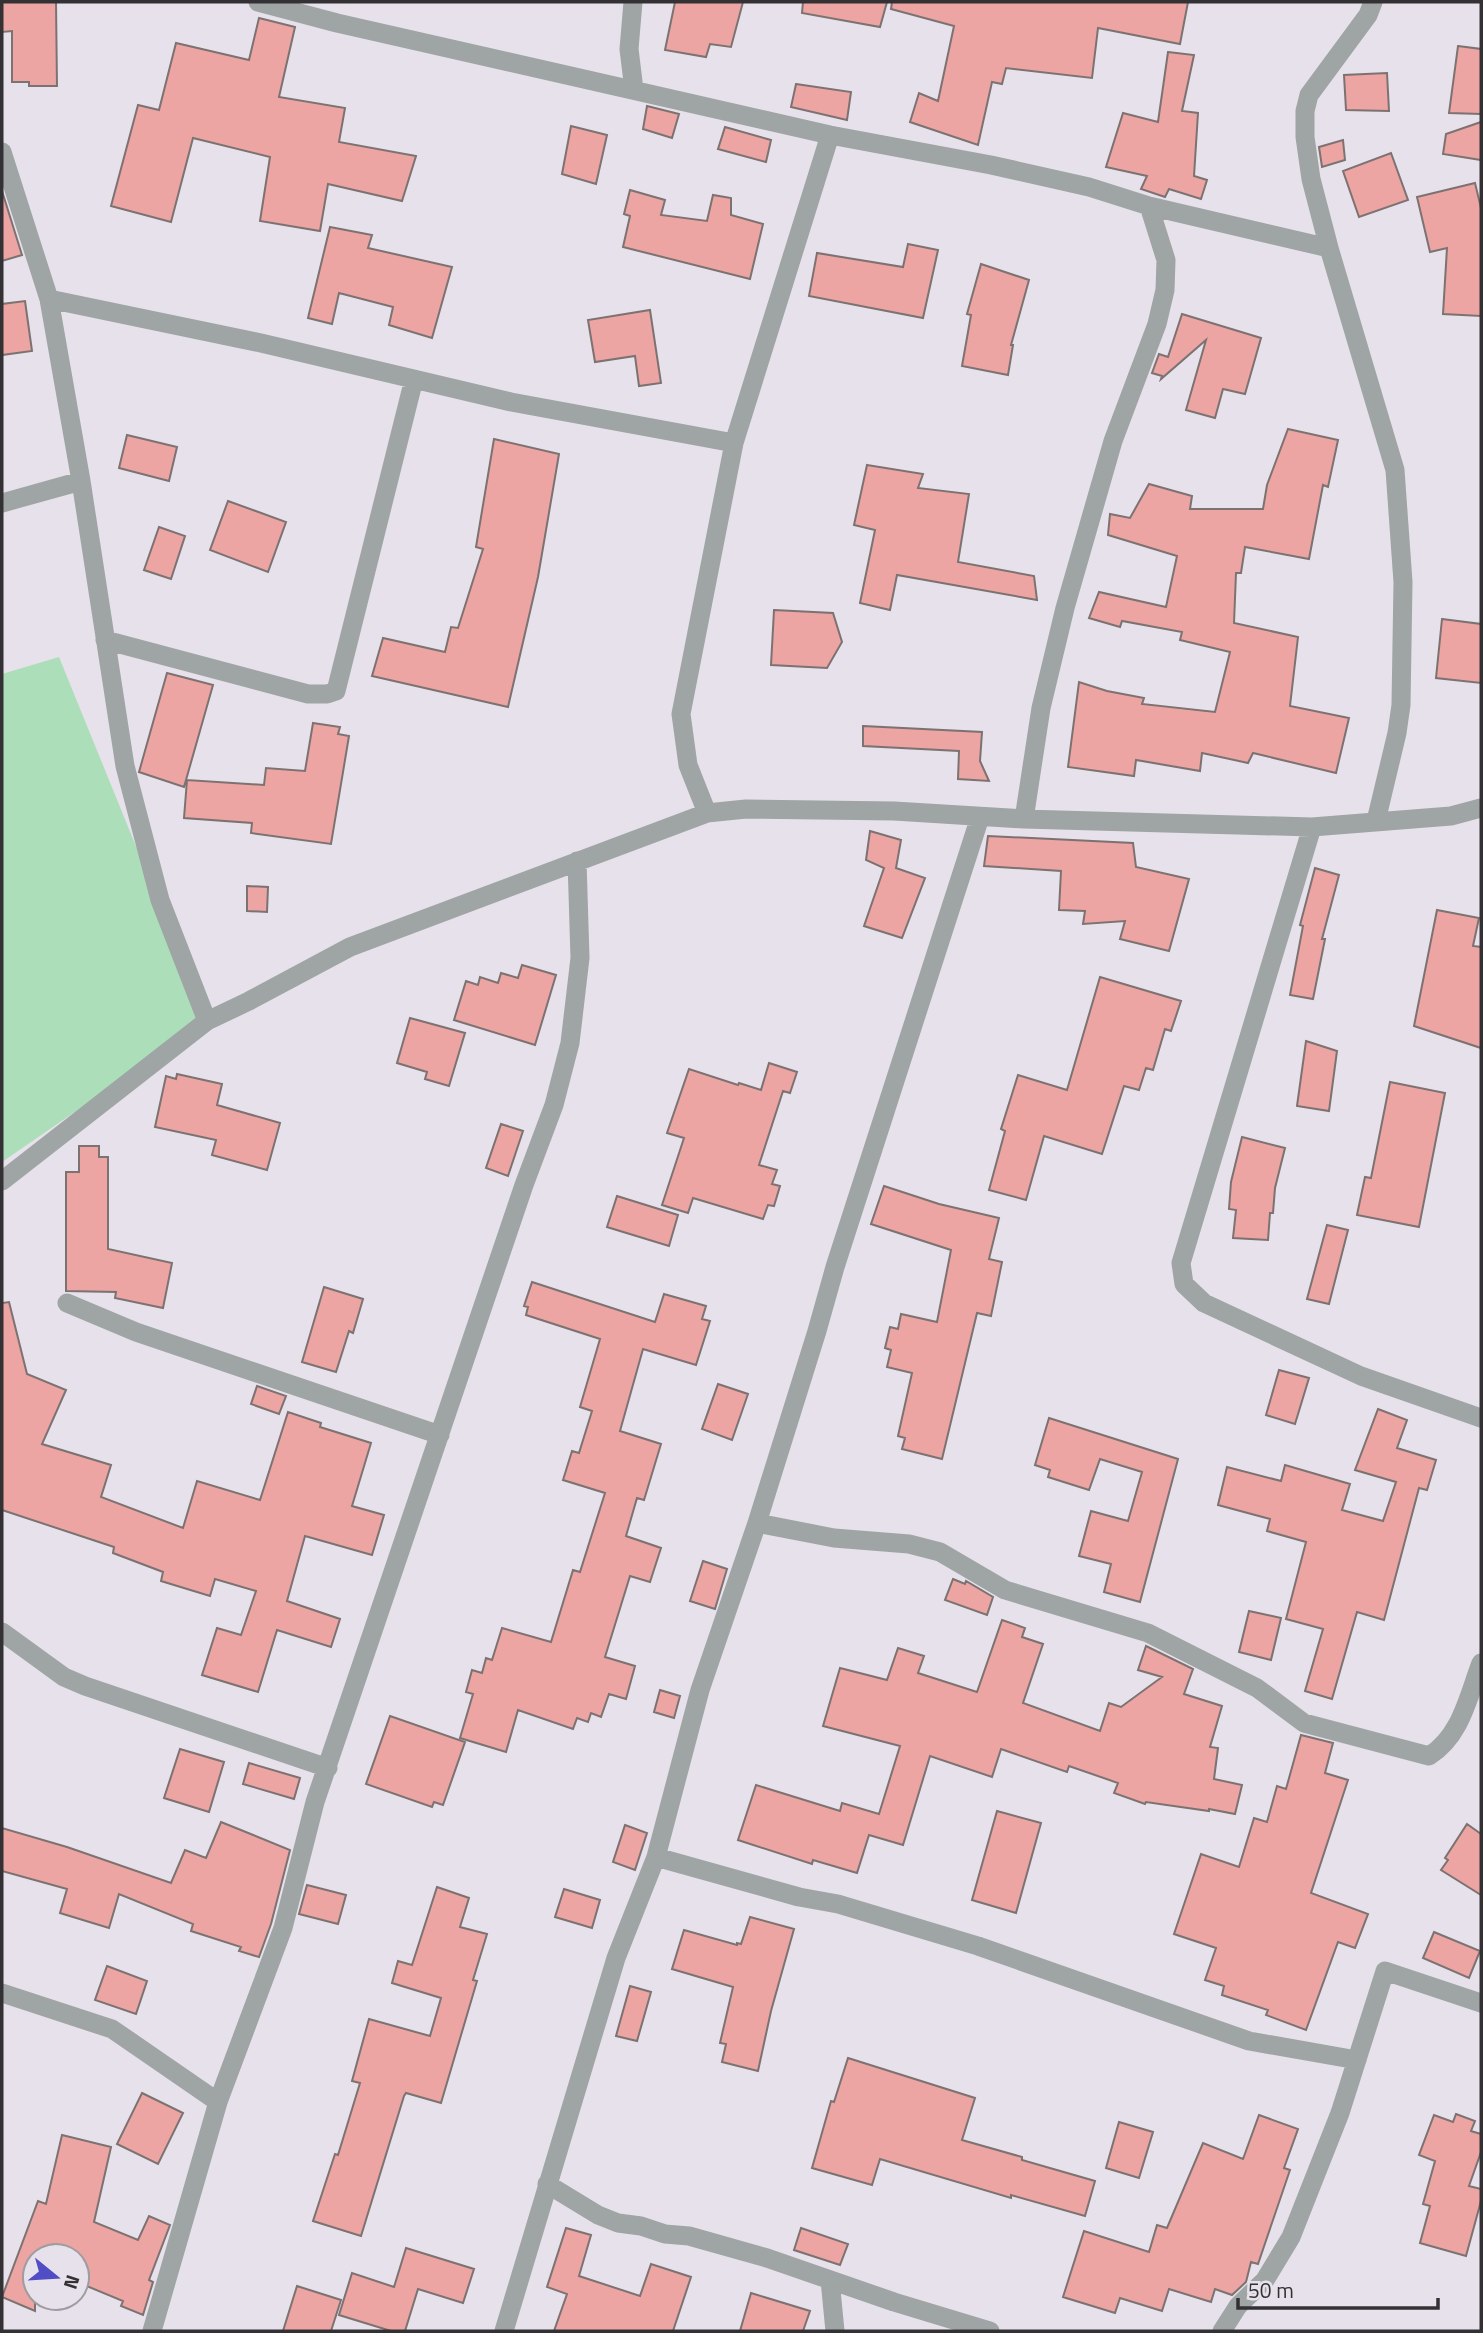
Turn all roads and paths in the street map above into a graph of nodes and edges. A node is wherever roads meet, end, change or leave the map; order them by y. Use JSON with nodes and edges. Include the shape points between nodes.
{"nodes":[{"id":1,"x":258,"y":2,"type":"edge"},
{"id":2,"x":633,"y":2,"type":"edge"},
{"id":3,"x":1373,"y":2,"type":"edge"},
{"id":4,"x":634,"y":90,"type":"junction"},
{"id":5,"x":830,"y":135,"type":"junction"},
{"id":6,"x":2,"y":152,"type":"edge"},
{"id":7,"x":1149,"y":206,"type":"junction"},
{"id":8,"x":1329,"y":248,"type":"junction"},
{"id":9,"x":49,"y":299,"type":"junction"},
{"id":10,"x":414,"y":379,"type":"junction"},
{"id":11,"x":734,"y":443,"type":"junction"},
{"id":12,"x":80,"y":481,"type":"junction"},
{"id":13,"x":2,"y":503,"type":"edge"},
{"id":14,"x":105,"y":640,"type":"junction"},
{"id":15,"x":1481,"y":808,"type":"edge"},
{"id":16,"x":707,"y":813,"type":"junction"},
{"id":17,"x":980,"y":817,"type":"junction"},
{"id":18,"x":1024,"y":819,"type":"junction"},
{"id":19,"x":1376,"y":821,"type":"junction"},
{"id":20,"x":1312,"y":827,"type":"junction"},
{"id":21,"x":577,"y":861,"type":"junction"},
{"id":22,"x":207,"y":1021,"type":"junction"},
{"id":23,"x":2,"y":1181,"type":"edge"},
{"id":24,"x":67,"y":1303,"type":"dead end"},
{"id":25,"x":1481,"y":1418,"type":"edge"},
{"id":26,"x":440,"y":1435,"type":"junction"},
{"id":27,"x":757,"y":1522,"type":"junction"},
{"id":28,"x":2,"y":1632,"type":"edge"},
{"id":29,"x":1481,"y":1663,"type":"edge"},
{"id":30,"x":328,"y":1768,"type":"junction"},
{"id":31,"x":656,"y":1857,"type":"junction"},
{"id":32,"x":2,"y":1993,"type":"edge"},
{"id":33,"x":1481,"y":2003,"type":"edge"},
{"id":34,"x":1357,"y":2060,"type":"junction"},
{"id":35,"x":218,"y":2102,"type":"junction"},
{"id":36,"x":547,"y":2184,"type":"junction"},
{"id":37,"x":830,"y":2280,"type":"junction"},
{"id":38,"x":152,"y":2331,"type":"edge"},
{"id":39,"x":504,"y":2331,"type":"edge"},
{"id":40,"x":835,"y":2331,"type":"edge"},
{"id":41,"x":990,"y":2331,"type":"edge"},
{"id":42,"x":1222,"y":2331,"type":"edge"}],
"edges":[{"from":1,"to":4,"type":"street"},
{"from":2,"to":4,"type":"street","via":[[629,49]]},
{"from":3,"to":8,"type":"street","via":[[1310,95],[1305,111],[1311,179]]},
{"from":4,"to":5,"type":"street"},
{"from":5,"to":7,"type":"street","via":[[1090,187]]},
{"from":5,"to":11,"type":"street"},
{"from":6,"to":9,"type":"street"},
{"from":7,"to":8,"type":"street"},
{"from":7,"to":18,"type":"street","via":[[1166,260],[1165,290],[1157,324],[1113,441],[1065,608],[1041,708]]},
{"from":8,"to":19,"type":"street","via":[[1395,470],[1398,497],[1403,582],[1401,705]]},
{"from":9,"to":10,"type":"street"},
{"from":9,"to":12,"type":"street"},
{"from":10,"to":11,"type":"street","via":[[511,402]]},
{"from":10,"to":14,"type":"street","via":[[336,691],[308,694]]},
{"from":11,"to":16,"type":"street","via":[[681,714],[688,765]]},
{"from":12,"to":13,"type":"street"},
{"from":12,"to":14,"type":"street"},
{"from":14,"to":22,"type":"street","via":[[125,766],[160,900]]},
{"from":15,"to":19,"type":"street","via":[[1451,816]]},
{"from":16,"to":17,"type":"street","via":[[746,809],[894,811]]},
{"from":16,"to":21,"type":"street"},
{"from":17,"to":18,"type":"street"},
{"from":17,"to":27,"type":"street"},
{"from":18,"to":20,"type":"street"},
{"from":19,"to":20,"type":"street"},
{"from":20,"to":25,"type":"street","via":[[1181,1263],[1184,1284],[1204,1303],[1361,1376]]},
{"from":21,"to":22,"type":"street","via":[[350,947]]},
{"from":21,"to":26,"type":"street","via":[[580,958],[570,1043],[554,1105]]},
{"from":22,"to":23,"type":"street"},
{"from":24,"to":26,"type":"street","via":[[136,1332]]},
{"from":26,"to":30,"type":"street"},
{"from":27,"to":29,"type":"street","via":[[940,1552],[1005,1590],[1148,1633],[1257,1688],[1304,1723],[1429,1756],[1454,1734]]},
{"from":27,"to":31,"type":"street","via":[[700,1690]]},
{"from":28,"to":30,"type":"street","via":[[64,1677],[85,1686]]},
{"from":30,"to":35,"type":"street","via":[[283,1928]]},
{"from":31,"to":34,"type":"street","via":[[978,1946],[1249,2041]]},
{"from":31,"to":36,"type":"street","via":[[617,1958]]},
{"from":32,"to":35,"type":"street","via":[[112,2029]]},
{"from":33,"to":34,"type":"street","via":[[1385,1971]]},
{"from":34,"to":42,"type":"street","via":[[1291,2237],[1265,2280],[1238,2306]]},
{"from":35,"to":38,"type":"street"},
{"from":36,"to":37,"type":"street","via":[[618,2223],[689,2236]]},
{"from":36,"to":39,"type":"street"},
{"from":37,"to":40,"type":"street"},
{"from":37,"to":41,"type":"street"}]}
